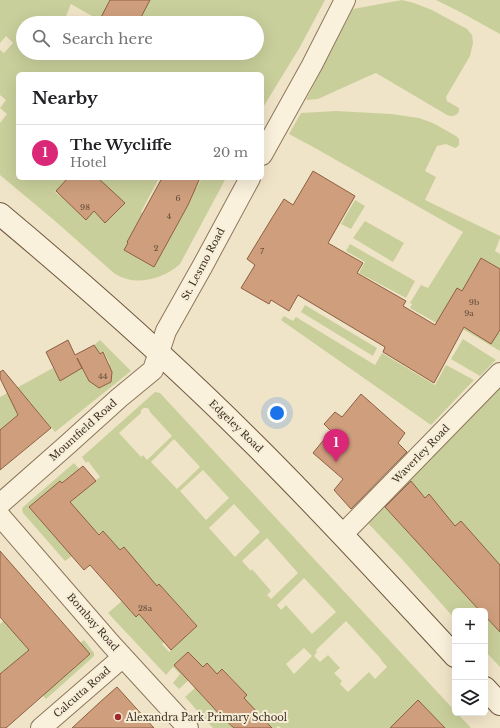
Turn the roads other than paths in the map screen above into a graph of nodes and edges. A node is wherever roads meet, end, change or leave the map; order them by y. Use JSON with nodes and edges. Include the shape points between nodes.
{"nodes":[{"id":1,"x":345,"y":0,"type":"edge"},
{"id":2,"x":264,"y":152,"type":"edge"},
{"id":3,"x":249,"y":180,"type":"edge"},
{"id":4,"x":0,"y":214,"type":"edge"},
{"id":5,"x":158,"y":351,"type":"junction"},
{"id":6,"x":500,"y":373,"type":"edge"},
{"id":7,"x":0,"y":504,"type":"edge"},
{"id":8,"x":0,"y":516,"type":"edge"},
{"id":9,"x":342,"y":535,"type":"junction"},
{"id":10,"x":452,"y":653,"type":"edge"},
{"id":11,"x":123,"y":657,"type":"junction"},
{"id":12,"x":488,"y":691,"type":"edge"},
{"id":13,"x":500,"y":704,"type":"edge"},
{"id":14,"x":41,"y":728,"type":"edge"},
{"id":15,"x":188,"y":728,"type":"edge"}],
"edges":[{"from":1,"to":2,"type":"street"},
{"from":3,"to":5,"type":"street","name":"St. Lesmo Road","via":[[166,331]]},
{"from":4,"to":5,"type":"main road","name":"Edgeley Road"},
{"from":5,"to":7,"type":"street","name":"Mountfield Road","via":[[153,370]]},
{"from":5,"to":9,"type":"main road","name":"Edgeley Road","via":[[251,441]]},
{"from":6,"to":9,"type":"street","name":"Waverley Road"},
{"from":8,"to":11,"type":"street","name":"Bombay Road"},
{"from":9,"to":10,"type":"main road","name":"Edgeley Road"},
{"from":11,"to":14,"type":"street","name":"Calcutta Road"},
{"from":11,"to":15,"type":"street","name":"Bombay Road"},
{"from":12,"to":13,"type":"main road"}]}
